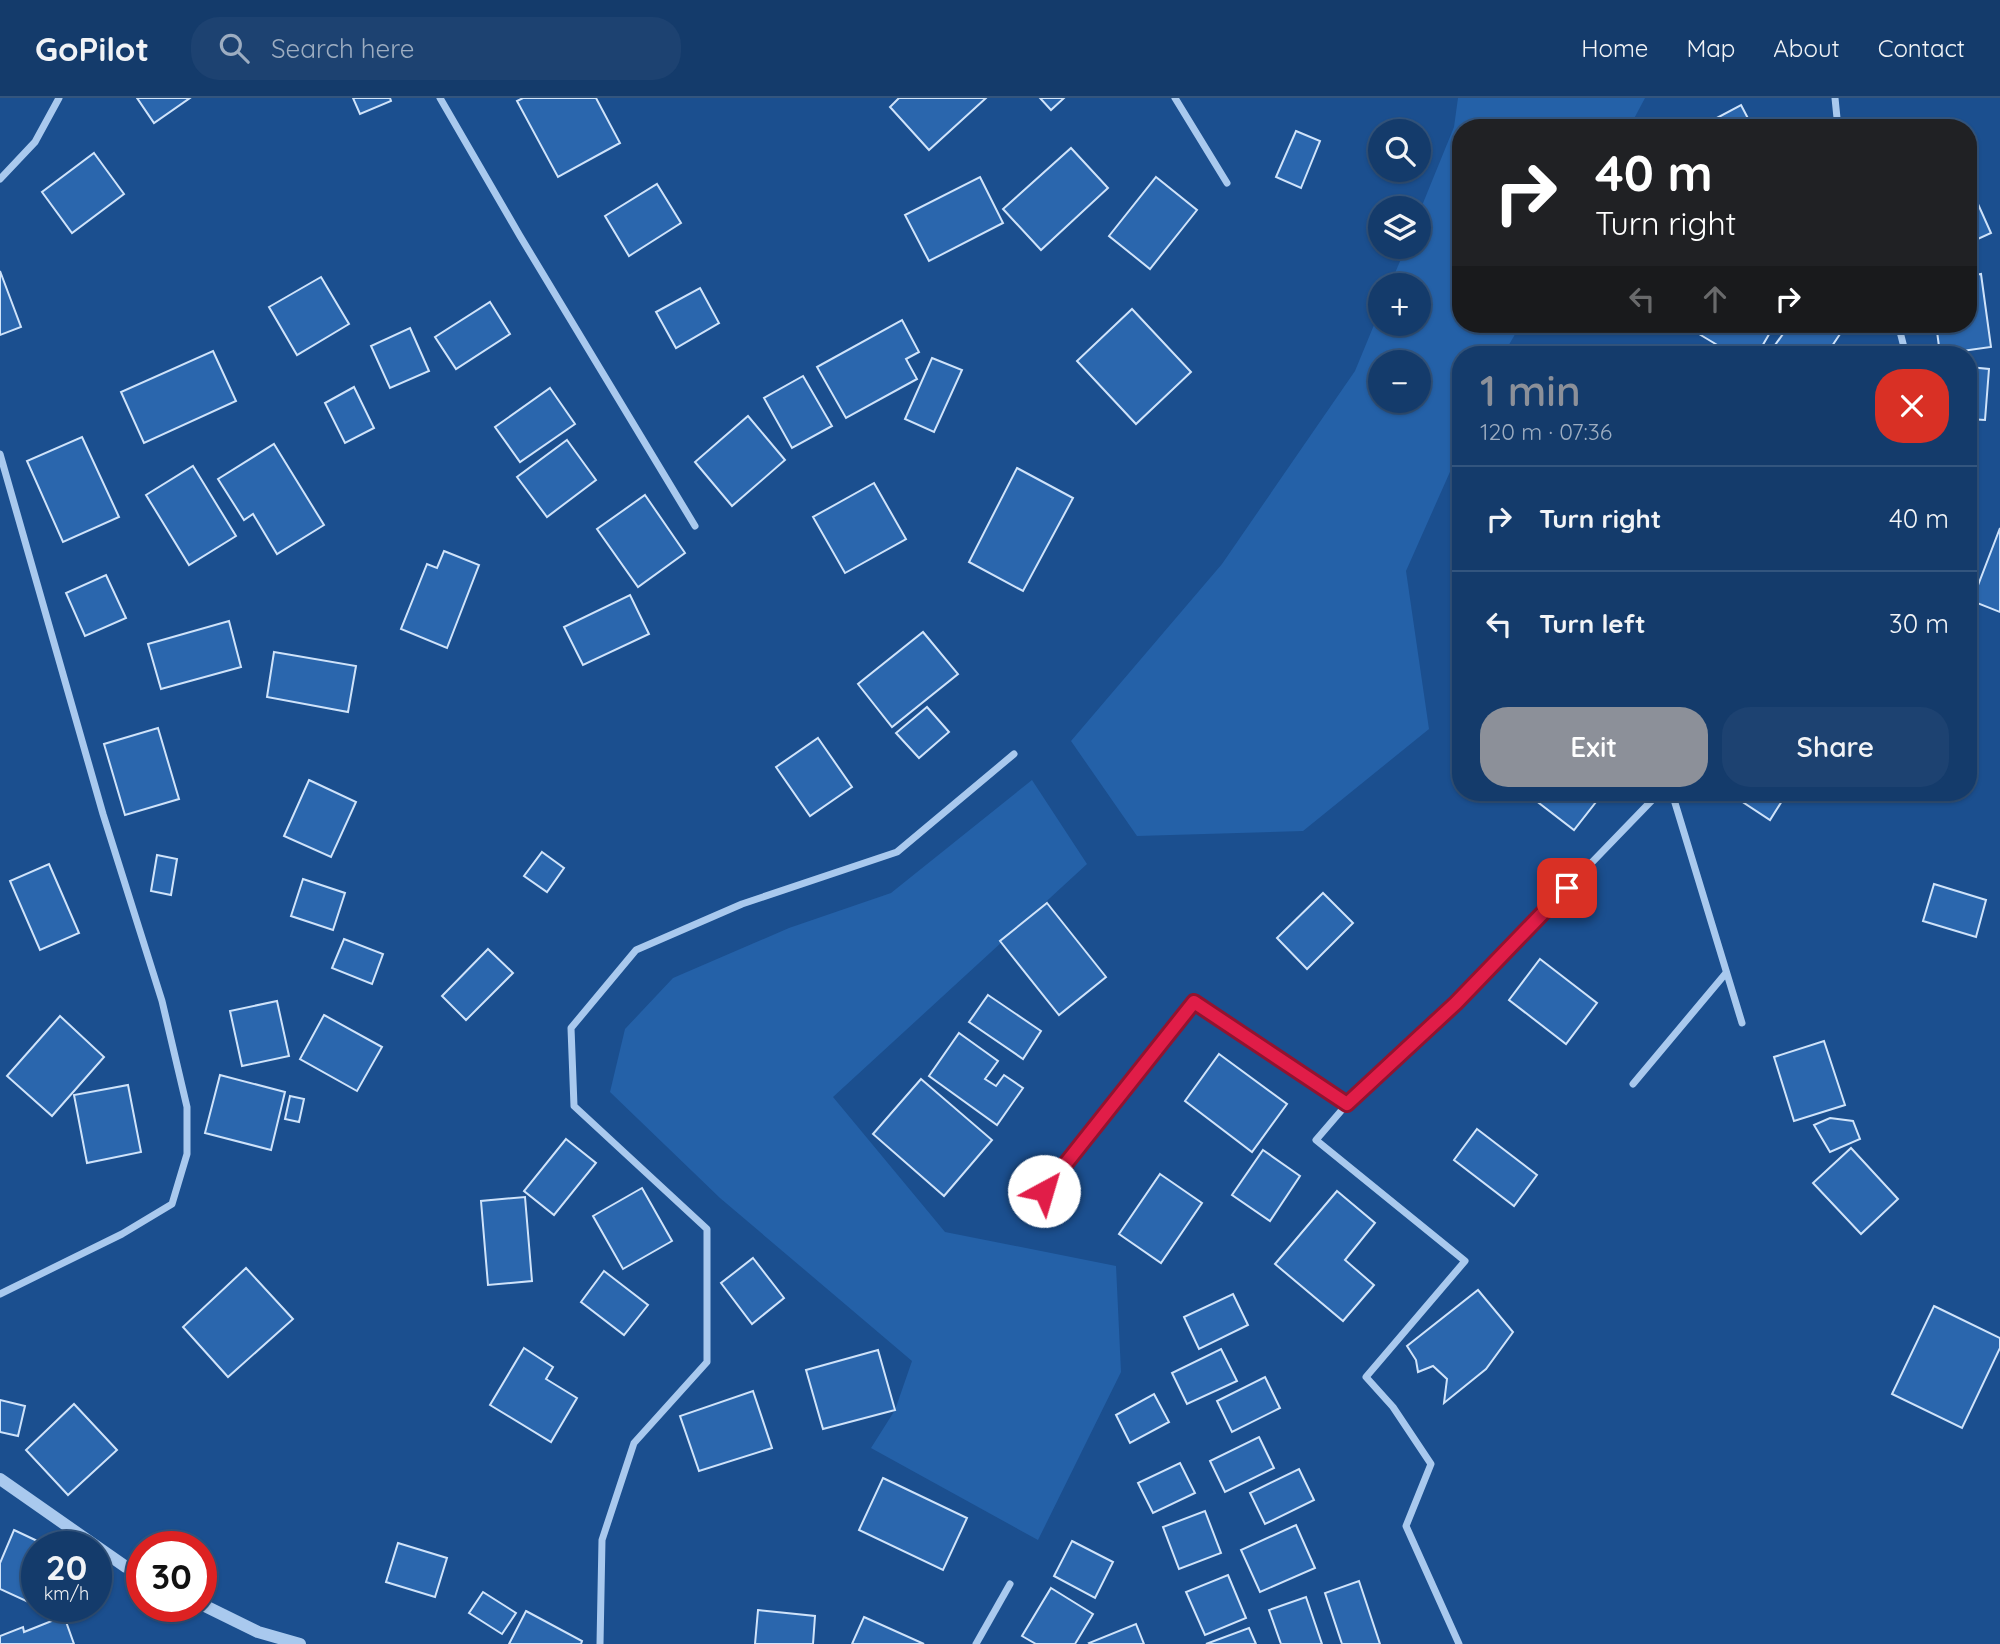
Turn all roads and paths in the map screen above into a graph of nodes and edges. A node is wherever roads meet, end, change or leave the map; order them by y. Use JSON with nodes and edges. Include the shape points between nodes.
{"nodes":[{"id":1,"x":60,"y":98,"type":"edge"},
{"id":2,"x":440,"y":98,"type":"edge"},
{"id":3,"x":1175,"y":98,"type":"edge"},
{"id":4,"x":1835,"y":98,"type":"edge"},
{"id":5,"x":1837,"y":119,"type":"edge"},
{"id":6,"x":0,"y":178,"type":"edge"},
{"id":7,"x":1227,"y":183,"type":"dead end"},
{"id":8,"x":0,"y":454,"type":"edge"},
{"id":9,"x":695,"y":526,"type":"dead end"},
{"id":10,"x":1014,"y":754,"type":"dead end"},
{"id":11,"x":1651,"y":801,"type":"edge"},
{"id":12,"x":1674,"y":801,"type":"edge"},
{"id":13,"x":1726,"y":973,"type":"junction"},
{"id":14,"x":1742,"y":1024,"type":"dead end"},
{"id":15,"x":1633,"y":1084,"type":"dead end"},
{"id":16,"x":1347,"y":1104,"type":"junction"},
{"id":17,"x":1044,"y":1191,"type":"dead end"},
{"id":18,"x":0,"y":1294,"type":"edge"},
{"id":19,"x":0,"y":1479,"type":"edge"},
{"id":20,"x":126,"y":1566,"type":"edge"},
{"id":21,"x":1010,"y":1584,"type":"dead end"},
{"id":22,"x":217,"y":1612,"type":"edge"},
{"id":23,"x":300,"y":1644,"type":"edge"},
{"id":24,"x":600,"y":1644,"type":"edge"},
{"id":25,"x":976,"y":1644,"type":"edge"},
{"id":26,"x":1459,"y":1644,"type":"edge"}],
"edges":[{"from":1,"to":6,"type":"street","via":[[35,142]]},
{"from":2,"to":9,"type":"street"},
{"from":3,"to":7,"type":"street"},
{"from":4,"to":5,"type":"street"},
{"from":8,"to":18,"type":"street","via":[[162,1001],[187,1107],[187,1154],[172,1204]]},
{"from":10,"to":24,"type":"street","via":[[897,852],[742,904],[636,950],[571,1028],[574,1106],[707,1228],[707,1362],[634,1443],[602,1540]]},
{"from":11,"to":16,"type":"street","via":[[1456,1003]]},
{"from":12,"to":13,"type":"street"},
{"from":13,"to":14,"type":"street"},
{"from":13,"to":15,"type":"street"},
{"from":16,"to":17,"type":"street","via":[[1194,1002]]},
{"from":16,"to":26,"type":"street","via":[[1316,1140],[1465,1261],[1366,1377],[1393,1407],[1431,1464],[1406,1526]]},
{"from":19,"to":20,"type":"street"},
{"from":21,"to":25,"type":"street"},
{"from":22,"to":23,"type":"street","via":[[258,1632]]}]}
